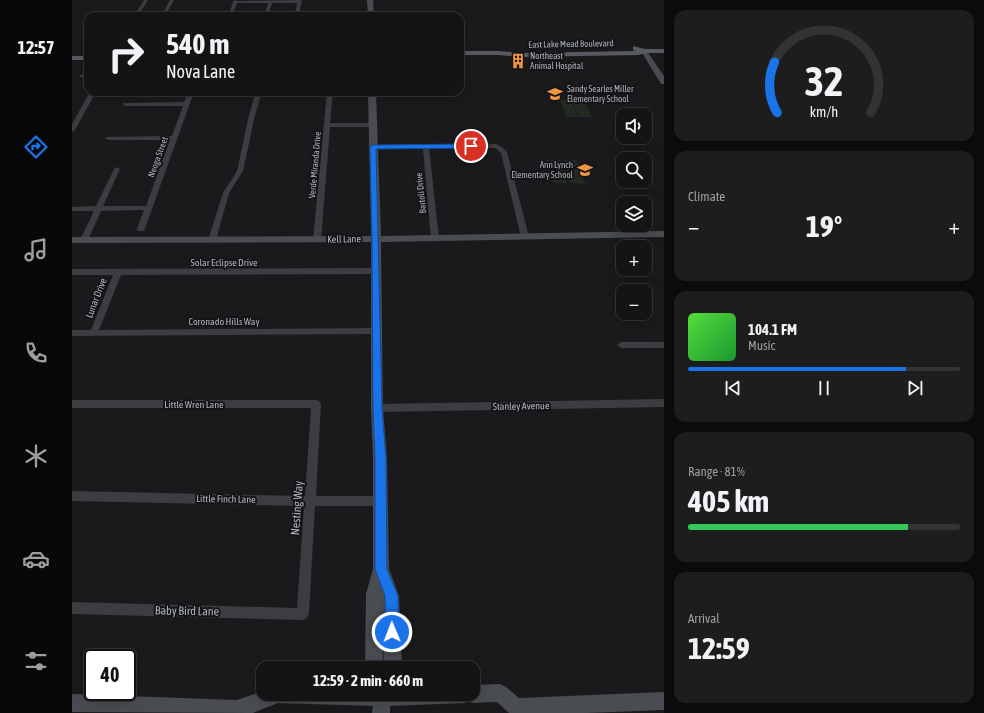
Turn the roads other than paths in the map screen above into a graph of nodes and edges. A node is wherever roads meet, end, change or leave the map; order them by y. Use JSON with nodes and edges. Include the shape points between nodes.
{"nodes":[{"id":1,"x":146,"y":0,"type":"edge"},
{"id":2,"x":172,"y":0,"type":"edge"},
{"id":3,"x":370,"y":0,"type":"edge"},
{"id":4,"x":236,"y":1,"type":"edge"},
{"id":5,"x":271,"y":1,"type":"edge"},
{"id":6,"x":299,"y":1,"type":"edge"},
{"id":7,"x":138,"y":12,"type":"edge"},
{"id":8,"x":165,"y":12,"type":"edge"},
{"id":9,"x":232,"y":12,"type":"edge"},
{"id":10,"x":267,"y":12,"type":"edge"},
{"id":11,"x":297,"y":12,"type":"edge"},
{"id":12,"x":371,"y":12,"type":"edge"},
{"id":13,"x":594,"y":49,"type":"junction"},
{"id":14,"x":664,"y":50,"type":"edge"},
{"id":15,"x":644,"y":51,"type":"junction"},
{"id":16,"x":464,"y":53,"type":"edge"},
{"id":17,"x":498,"y":53,"type":"junction"},
{"id":18,"x":546,"y":54,"type":"junction"},
{"id":19,"x":72,"y":58,"type":"edge"},
{"id":20,"x":84,"y":58,"type":"edge"},
{"id":21,"x":664,"y":82,"type":"edge"},
{"id":22,"x":92,"y":96,"type":"edge"},
{"id":23,"x":190,"y":96,"type":"edge"},
{"id":24,"x":258,"y":96,"type":"edge"},
{"id":25,"x":330,"y":96,"type":"edge"},
{"id":26,"x":372,"y":96,"type":"edge"},
{"id":27,"x":125,"y":104,"type":"dead end"},
{"id":28,"x":187,"y":104,"type":"junction"},
{"id":29,"x":327,"y":125,"type":"junction"},
{"id":30,"x":372,"y":125,"type":"junction"},
{"id":31,"x":72,"y":130,"type":"edge"},
{"id":32,"x":108,"y":138,"type":"dead end"},
{"id":33,"x":174,"y":138,"type":"junction"},
{"id":34,"x":373,"y":147,"type":"junction"},
{"id":35,"x":426,"y":147,"type":"junction"},
{"id":36,"x":116,"y":169,"type":"dead end"},
{"id":37,"x":149,"y":208,"type":"junction"},
{"id":38,"x":72,"y":209,"type":"edge"},
{"id":39,"x":99,"y":209,"type":"junction"},
{"id":40,"x":141,"y":228,"type":"dead end"},
{"id":41,"x":664,"y":234,"type":"edge"},
{"id":42,"x":525,"y":237,"type":"junction"},
{"id":43,"x":435,"y":238,"type":"junction"},
{"id":44,"x":376,"y":239,"type":"junction"},
{"id":45,"x":72,"y":240,"type":"edge"},
{"id":46,"x":84,"y":240,"type":"junction"},
{"id":47,"x":212,"y":240,"type":"junction"},
{"id":48,"x":317,"y":240,"type":"junction"},
{"id":49,"x":376,"y":271,"type":"junction"},
{"id":50,"x":72,"y":272,"type":"edge"},
{"id":51,"x":118,"y":272,"type":"junction"},
{"id":52,"x":376,"y":331,"type":"junction"},
{"id":53,"x":72,"y":332,"type":"edge"},
{"id":54,"x":94,"y":332,"type":"junction"},
{"id":55,"x":621,"y":345,"type":"dead end"},
{"id":56,"x":664,"y":345,"type":"edge"},
{"id":57,"x":664,"y":403,"type":"edge"},
{"id":58,"x":72,"y":404,"type":"edge"},
{"id":59,"x":316,"y":404,"type":"joint"},
{"id":60,"x":378,"y":408,"type":"junction"},
{"id":61,"x":72,"y":496,"type":"edge"},
{"id":62,"x":310,"y":501,"type":"junction"},
{"id":63,"x":380,"y":501,"type":"junction"},
{"id":64,"x":381,"y":569,"type":"junction"},
{"id":65,"x":72,"y":608,"type":"edge"},
{"id":66,"x":303,"y":614,"type":"joint"},
{"id":67,"x":374,"y":661,"type":"edge"},
{"id":68,"x":393,"y":661,"type":"edge"},
{"id":69,"x":480,"y":694,"type":"edge"},
{"id":70,"x":263,"y":701,"type":"edge"},
{"id":71,"x":664,"y":701,"type":"edge"},
{"id":72,"x":72,"y":702,"type":"edge"},
{"id":73,"x":156,"y":709,"type":"edge"},
{"id":74,"x":514,"y":710,"type":"edge"},
{"id":75,"x":242,"y":711,"type":"edge"}],
"edges":[{"from":1,"to":7,"type":"street"},
{"from":2,"to":8,"type":"street"},
{"from":3,"to":12,"type":"street"},
{"from":4,"to":5,"type":"street"},
{"from":4,"to":9,"type":"street"},
{"from":5,"to":6,"type":"street"},
{"from":5,"to":10,"type":"street"},
{"from":6,"to":11,"type":"street"},
{"from":13,"to":15,"type":"main road","name":"East Lake Mead Boulevard","via":[[636,48]]},
{"from":13,"to":17,"type":"main road","name":"East Lake Mead Boulevard","via":[[518,50]]},
{"from":13,"to":18,"type":"main road"},
{"from":14,"to":15,"type":"main road","name":"East Lake Mead Boulevard"},
{"from":15,"to":18,"type":"main road","name":"East Lake Mead Boulevard"},
{"from":15,"to":21,"type":"street"},
{"from":16,"to":17,"type":"main road","name":"East Lake Mead Boulevard"},
{"from":17,"to":18,"type":"main road","name":"East Lake Mead Boulevard"},
{"from":19,"to":20,"type":"main road"},
{"from":22,"to":31,"type":"street"},
{"from":23,"to":28,"type":"street","name":"Neoga Street"},
{"from":24,"to":47,"type":"street","via":[[240,171],[226,193]]},
{"from":25,"to":29,"type":"street","name":"Verde Miranda Drive"},
{"from":26,"to":30,"type":"street"},
{"from":27,"to":28,"type":"street"},
{"from":28,"to":33,"type":"street","name":"Neoga Street"},
{"from":29,"to":30,"type":"street"},
{"from":29,"to":48,"type":"street","name":"Verde Miranda Drive"},
{"from":30,"to":34,"type":"street"},
{"from":32,"to":33,"type":"street"},
{"from":33,"to":37,"type":"street","name":"Neoga Street"},
{"from":34,"to":35,"type":"street"},
{"from":34,"to":44,"type":"street"},
{"from":35,"to":42,"type":"street","via":[[500,148],[504,152]]},
{"from":35,"to":43,"type":"street","name":"Bartoli Drive"},
{"from":36,"to":39,"type":"street"},
{"from":37,"to":39,"type":"street"},
{"from":37,"to":40,"type":"street","name":"Neoga Street"},
{"from":38,"to":39,"type":"street"},
{"from":39,"to":46,"type":"street"},
{"from":41,"to":42,"type":"street","name":"Kell Lane"},
{"from":42,"to":43,"type":"street","name":"Kell Lane"},
{"from":43,"to":44,"type":"street","name":"Kell Lane"},
{"from":44,"to":48,"type":"street","name":"Kell Lane"},
{"from":44,"to":49,"type":"street"},
{"from":45,"to":46,"type":"street","name":"Kell Lane"},
{"from":46,"to":47,"type":"street","name":"Kell Lane"},
{"from":47,"to":48,"type":"street","name":"Kell Lane"},
{"from":49,"to":51,"type":"street","name":"Solar Eclipse Drive"},
{"from":49,"to":52,"type":"street"},
{"from":50,"to":51,"type":"street","name":"Solar Eclipse Drive"},
{"from":51,"to":54,"type":"street","name":"Lunar Drive"},
{"from":52,"to":54,"type":"street","name":"Coronado Hills Way"},
{"from":52,"to":60,"type":"street"},
{"from":53,"to":54,"type":"street","name":"Coronado Hills Way"},
{"from":55,"to":56,"type":"street"},
{"from":57,"to":60,"type":"street","name":"Stanley Avenue"},
{"from":58,"to":59,"type":"street","name":"Little Wren Lane"},
{"from":59,"to":62,"type":"street","name":"Nesting Way"},
{"from":60,"to":63,"type":"street"},
{"from":61,"to":62,"type":"street","name":"Little Finch Lane"},
{"from":62,"to":63,"type":"street","name":"Little Finch Lane"},
{"from":62,"to":66,"type":"street","name":"Nesting Way"},
{"from":63,"to":64,"type":"street"},
{"from":64,"to":67,"type":"street","via":[[374,594]]},
{"from":64,"to":68,"type":"street","via":[[392,596]]},
{"from":65,"to":66,"type":"street","name":"Baby Bird Lane"},
{"from":69,"to":74,"type":"street","via":[[500,693]]},
{"from":70,"to":75,"type":"street"},
{"from":71,"to":74,"type":"street"},
{"from":72,"to":73,"type":"street"},
{"from":73,"to":75,"type":"street"}]}
